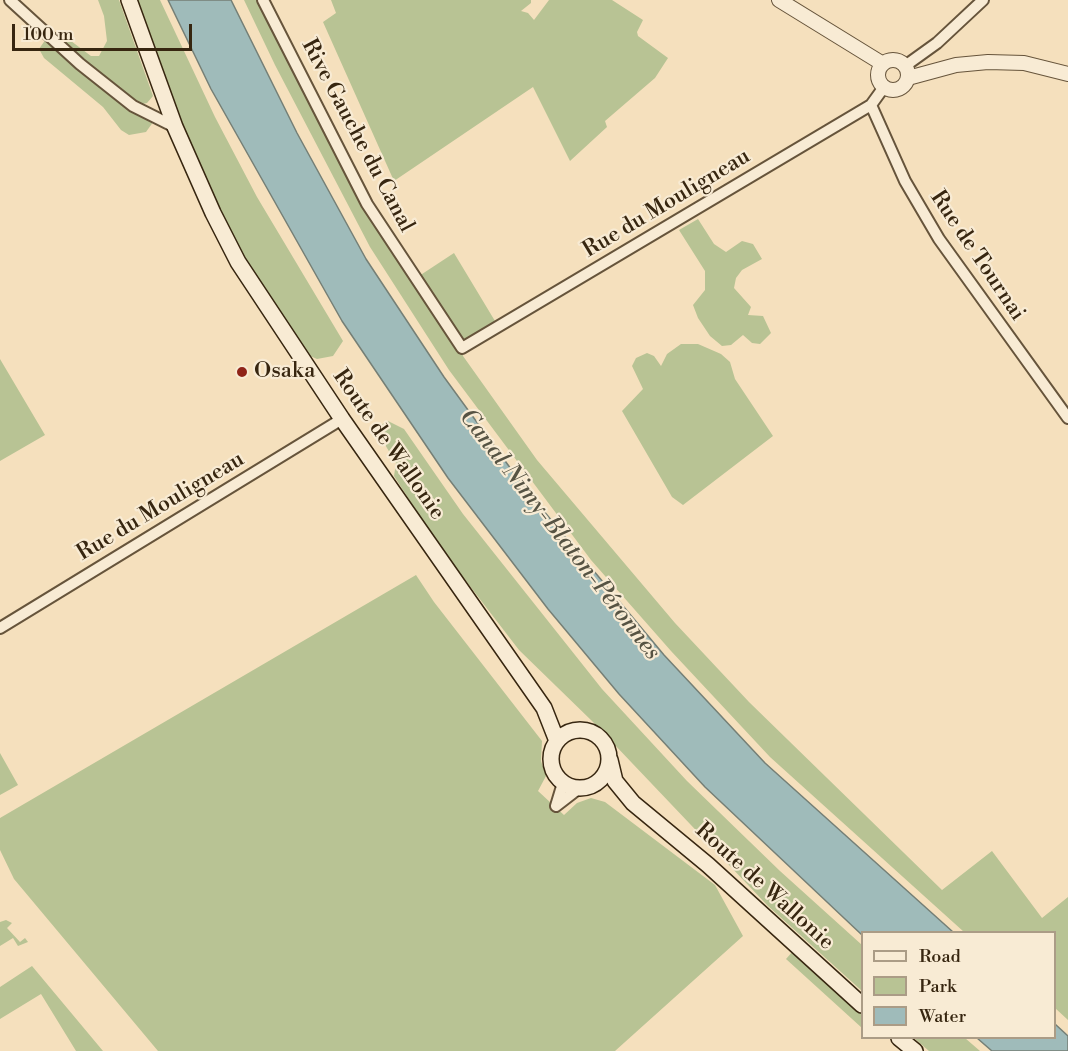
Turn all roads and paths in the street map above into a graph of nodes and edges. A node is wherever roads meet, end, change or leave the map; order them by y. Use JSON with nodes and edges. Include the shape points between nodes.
{"nodes":[{"id":1,"x":10,"y":0,"type":"edge"},
{"id":2,"x":129,"y":0,"type":"edge"},
{"id":3,"x":263,"y":0,"type":"edge"},
{"id":4,"x":779,"y":0,"type":"edge"},
{"id":5,"x":983,"y":0,"type":"edge"},
{"id":6,"x":883,"y":64,"type":"junction"},
{"id":7,"x":906,"y":72,"type":"junction"},
{"id":8,"x":1068,"y":74,"type":"edge"},
{"id":9,"x":884,"y":87,"type":"junction"},
{"id":10,"x":871,"y":105,"type":"junction"},
{"id":11,"x":175,"y":127,"type":"junction"},
{"id":12,"x":462,"y":348,"type":"joint"},
{"id":13,"x":1068,"y":396,"type":"edge"},
{"id":14,"x":1058,"y":405,"type":"junction"},
{"id":15,"x":1068,"y":418,"type":"edge"},
{"id":16,"x":342,"y":419,"type":"junction"},
{"id":17,"x":0,"y":628,"type":"edge"},
{"id":18,"x":544,"y":708,"type":"junction"},
{"id":19,"x":582,"y":730,"type":"junction"},
{"id":20,"x":557,"y":741,"type":"junction"},
{"id":21,"x":610,"y":760,"type":"junction"},
{"id":22,"x":563,"y":783,"type":"junction"},
{"id":23,"x":582,"y":788,"type":"junction"},
{"id":24,"x":633,"y":804,"type":"junction"},
{"id":25,"x":861,"y":1004,"type":"edge"},
{"id":26,"x":900,"y":1039,"type":"edge"},
{"id":27,"x":915,"y":1051,"type":"edge"}],
"edges":[{"from":1,"to":11,"type":"street","via":[[133,106]]},
{"from":2,"to":11,"type":"main road","name":"Route de Wallonie"},
{"from":3,"to":12,"type":"street","name":"Rive Gauche du Canal","via":[[367,204]]},
{"from":4,"to":6,"type":"street"},
{"from":5,"to":7,"type":"street"},
{"from":6,"to":7,"type":"street","via":[[892,60]]},
{"from":6,"to":9,"type":"street","via":[[879,77]]},
{"from":7,"to":8,"type":"street","via":[[988,62],[1024,63]]},
{"from":7,"to":9,"type":"street","via":[[900,88]]},
{"from":9,"to":10,"type":"street","name":"Rue du Mouligneau"},
{"from":10,"to":12,"type":"street","name":"Rue du Mouligneau"},
{"from":10,"to":14,"type":"street","name":"Rue de Tournai","via":[[905,181],[939,239]]},
{"from":11,"to":16,"type":"main road","name":"Route de Wallonie","via":[[238,262]]},
{"from":13,"to":14,"type":"street"},
{"from":14,"to":15,"type":"street","name":"Rue de Tournai"},
{"from":16,"to":17,"type":"street","name":"Rue du Mouligneau"},
{"from":16,"to":18,"type":"main road","name":"Route de Wallonie"},
{"from":18,"to":19,"type":"main road","via":[[562,723]]},
{"from":18,"to":20,"type":"main road"},
{"from":19,"to":20,"type":"main road"},
{"from":19,"to":21,"type":"main road","via":[[599,737]]},
{"from":20,"to":22,"type":"main road","via":[[552,768]]},
{"from":21,"to":23,"type":"main road","via":[[600,781]]},
{"from":21,"to":24,"type":"main road","via":[[615,781]]},
{"from":22,"to":23,"type":"main road"},
{"from":22,"to":23,"type":"street","via":[[556,806]]},
{"from":23,"to":24,"type":"main road","via":[[606,790]]},
{"from":24,"to":25,"type":"main road","name":"Route de Wallonie","via":[[708,865]]},
{"from":26,"to":27,"type":"main road"}]}
